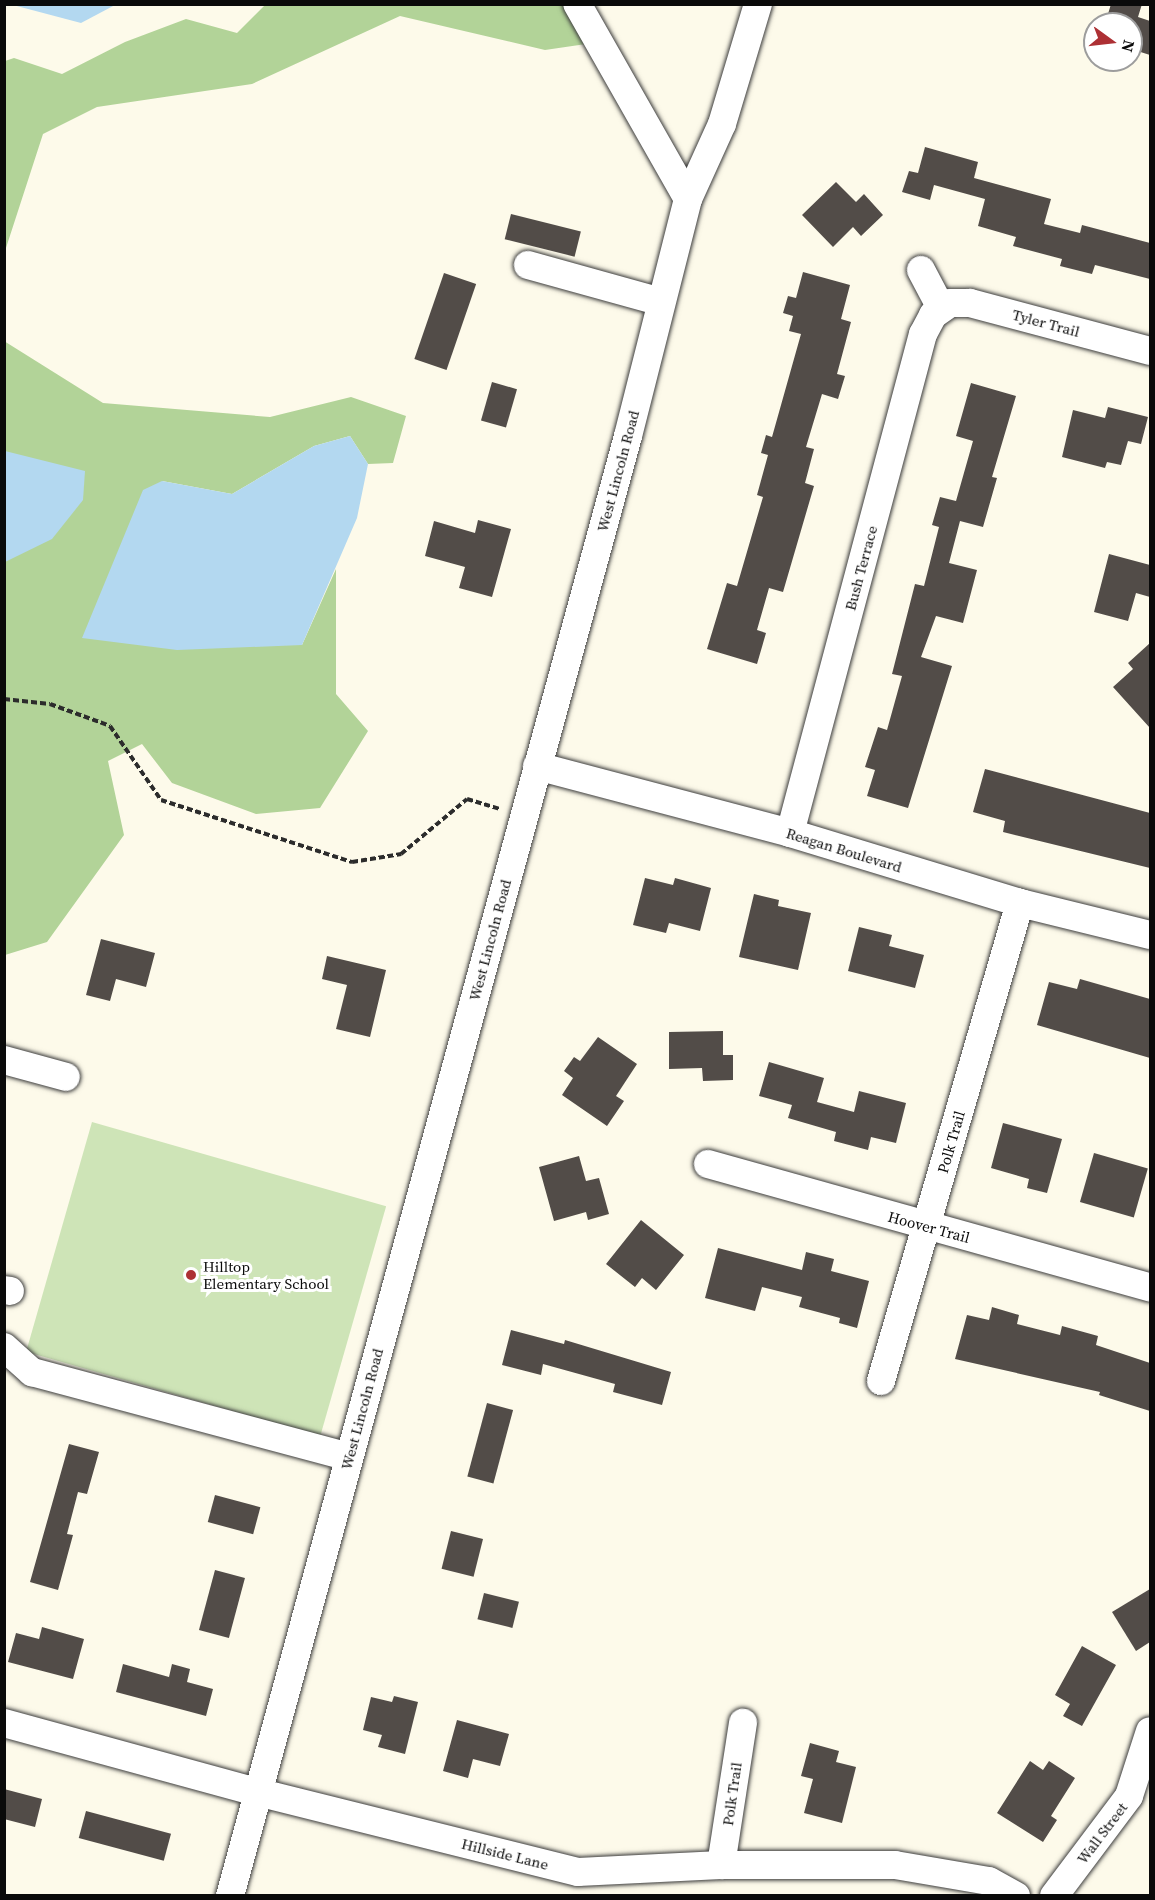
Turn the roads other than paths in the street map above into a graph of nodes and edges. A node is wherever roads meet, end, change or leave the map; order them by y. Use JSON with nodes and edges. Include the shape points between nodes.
{"nodes":[{"id":1,"x":577,"y":4,"type":"edge"},
{"id":2,"x":758,"y":4,"type":"edge"},
{"id":3,"x":688,"y":199,"type":"junction"},
{"id":4,"x":528,"y":265,"type":"dead end"},
{"id":5,"x":921,"y":270,"type":"dead end"},
{"id":6,"x":662,"y":302,"type":"junction"},
{"id":7,"x":941,"y":308,"type":"junction"},
{"id":8,"x":1150,"y":351,"type":"edge"},
{"id":9,"x":537,"y":766,"type":"junction"},
{"id":10,"x":790,"y":833,"type":"junction"},
{"id":11,"x":1020,"y":903,"type":"junction"},
{"id":12,"x":1150,"y":935,"type":"edge"},
{"id":13,"x":4,"y":1060,"type":"edge"},
{"id":14,"x":66,"y":1077,"type":"dead end"},
{"id":15,"x":708,"y":1164,"type":"dead end"},
{"id":16,"x":926,"y":1226,"type":"junction"},
{"id":17,"x":1150,"y":1287,"type":"edge"},
{"id":18,"x":4,"y":1347,"type":"edge"},
{"id":19,"x":881,"y":1381,"type":"dead end"},
{"id":20,"x":349,"y":1457,"type":"junction"},
{"id":21,"x":743,"y":1723,"type":"dead end"},
{"id":22,"x":4,"y":1724,"type":"edge"},
{"id":23,"x":1150,"y":1731,"type":"edge"},
{"id":24,"x":257,"y":1792,"type":"junction"},
{"id":25,"x":721,"y":1865,"type":"junction"},
{"id":26,"x":230,"y":1896,"type":"edge"},
{"id":27,"x":1016,"y":1896,"type":"edge"},
{"id":28,"x":1054,"y":1896,"type":"edge"}],
"edges":[{"from":1,"to":3,"type":"street"},
{"from":2,"to":3,"type":"street","name":"West Lincoln Road","via":[[722,124]]},
{"from":3,"to":6,"type":"street","name":"West Lincoln Road"},
{"from":4,"to":6,"type":"street"},
{"from":5,"to":7,"type":"street"},
{"from":6,"to":9,"type":"street","name":"West Lincoln Road"},
{"from":7,"to":8,"type":"street","name":"Tyler Trail","via":[[950,303],[970,303]]},
{"from":7,"to":10,"type":"street","name":"Bush Terrace","via":[[923,334]]},
{"from":9,"to":10,"type":"street","name":"Reagan Boulevard"},
{"from":9,"to":20,"type":"street","name":"West Lincoln Road"},
{"from":10,"to":11,"type":"street","name":"Reagan Boulevard"},
{"from":11,"to":12,"type":"street","name":"Reagan Boulevard"},
{"from":11,"to":16,"type":"street","name":"Polk Trail"},
{"from":13,"to":14,"type":"street"},
{"from":15,"to":16,"type":"street","name":"Hoover Trail"},
{"from":16,"to":17,"type":"street","name":"Hoover Trail"},
{"from":16,"to":19,"type":"street","name":"Polk Trail"},
{"from":18,"to":20,"type":"street","via":[[32,1372]]},
{"from":20,"to":24,"type":"street","name":"West Lincoln Road"},
{"from":21,"to":25,"type":"street","name":"Polk Trail"},
{"from":22,"to":24,"type":"street","name":"Hillside Lane"},
{"from":23,"to":28,"type":"street","name":"Wall Street","via":[[1130,1796]]},
{"from":24,"to":25,"type":"street","name":"Hillside Lane","via":[[578,1872]]},
{"from":24,"to":26,"type":"street","name":"West Lincoln Road"},
{"from":25,"to":27,"type":"street","name":"Hillside Lane","via":[[895,1865],[989,1881]]}]}
